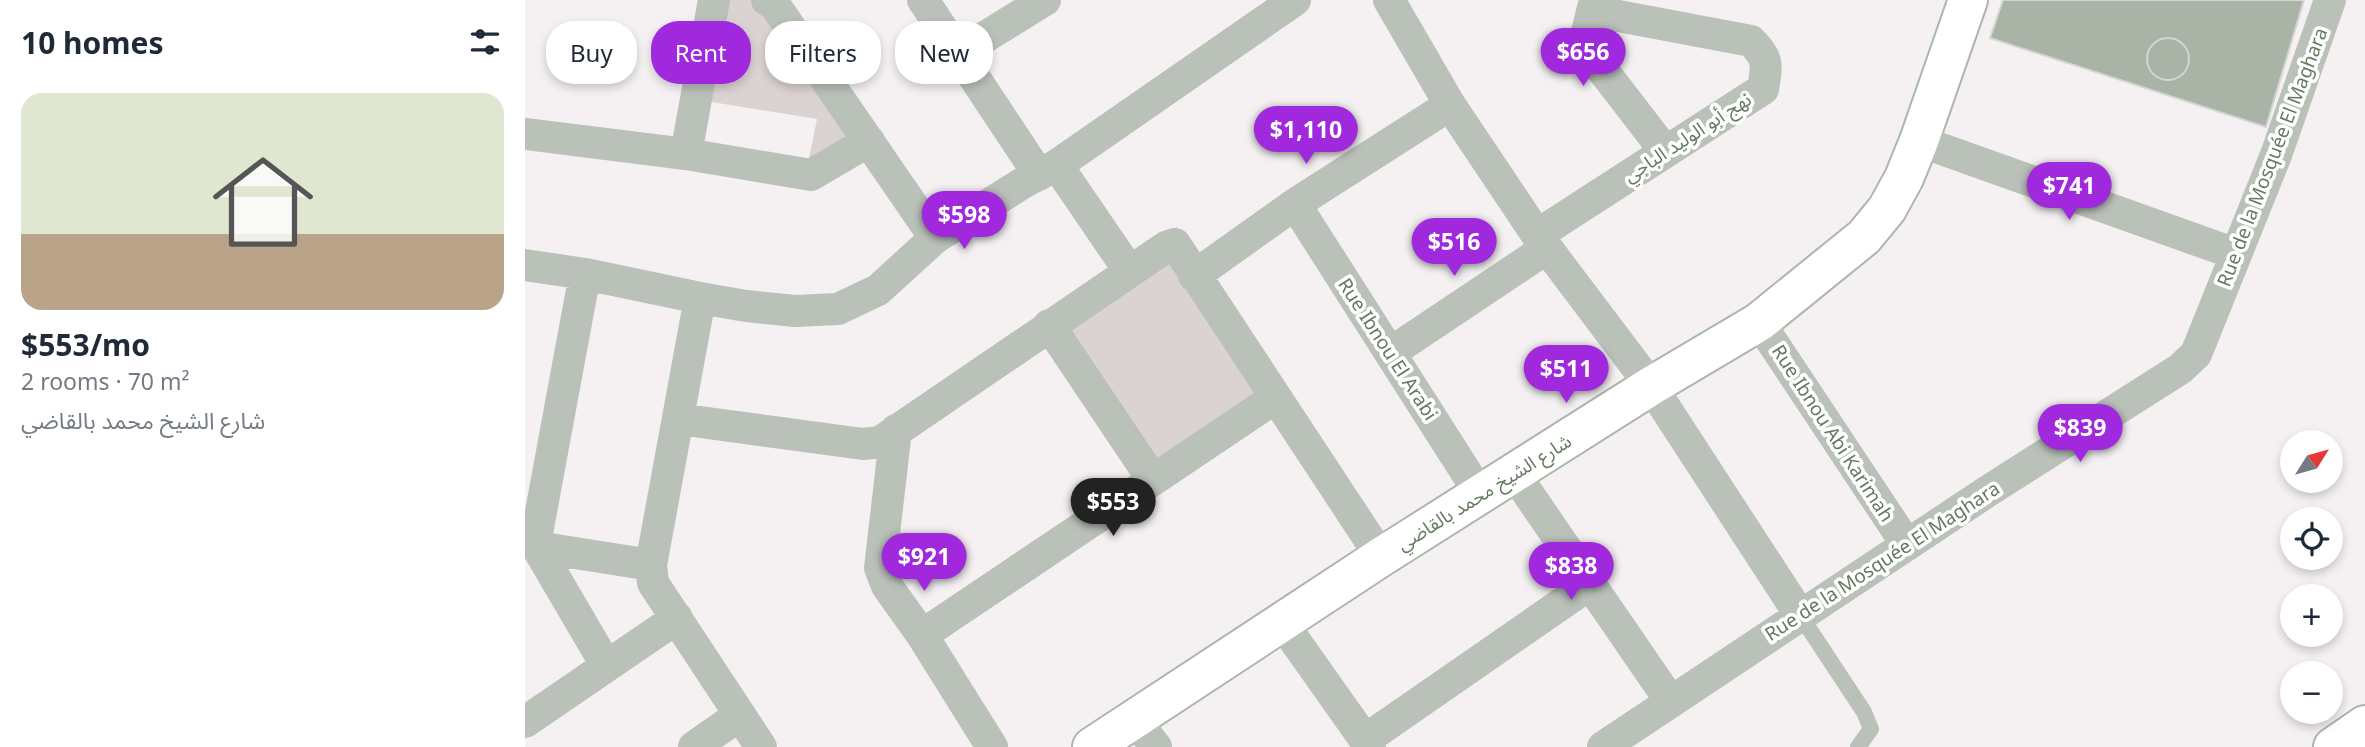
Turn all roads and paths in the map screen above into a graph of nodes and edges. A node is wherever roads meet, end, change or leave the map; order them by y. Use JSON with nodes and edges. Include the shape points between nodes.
{"nodes":[{"id":1,"x":714,"y":0,"type":"edge"},
{"id":2,"x":767,"y":0,"type":"edge"},
{"id":3,"x":923,"y":0,"type":"edge"},
{"id":4,"x":1045,"y":0,"type":"edge"},
{"id":5,"x":1295,"y":0,"type":"edge"},
{"id":6,"x":1389,"y":0,"type":"edge"},
{"id":7,"x":1968,"y":0,"type":"edge"},
{"id":8,"x":2330,"y":0,"type":"edge"},
{"id":9,"x":1594,"y":6,"type":"edge"},
{"id":10,"x":937,"y":21,"type":"edge"},
{"id":11,"x":993,"y":32,"type":"edge"},
{"id":12,"x":983,"y":84,"type":"edge"},
{"id":13,"x":1450,"y":104,"type":"junction"},
{"id":14,"x":525,"y":134,"type":"edge"},
{"id":15,"x":869,"y":141,"type":"junction"},
{"id":16,"x":1919,"y":141,"type":"junction"},
{"id":17,"x":1665,"y":152,"type":"junction"},
{"id":18,"x":686,"y":154,"type":"junction"},
{"id":19,"x":1048,"y":170,"type":"junction"},
{"id":20,"x":1295,"y":204,"type":"junction"},
{"id":21,"x":935,"y":239,"type":"junction"},
{"id":22,"x":1542,"y":241,"type":"junction"},
{"id":23,"x":2236,"y":254,"type":"junction"},
{"id":24,"x":525,"y":265,"type":"edge"},
{"id":25,"x":1130,"y":272,"type":"junction"},
{"id":26,"x":585,"y":274,"type":"junction"},
{"id":27,"x":1194,"y":276,"type":"junction"},
{"id":28,"x":700,"y":298,"type":"junction"},
{"id":29,"x":1759,"y":322,"type":"junction"},
{"id":30,"x":1049,"y":325,"type":"junction"},
{"id":31,"x":1390,"y":353,"type":"junction"},
{"id":32,"x":1651,"y":386,"type":"junction"},
{"id":33,"x":1275,"y":398,"type":"junction"},
{"id":34,"x":678,"y":418,"type":"junction"},
{"id":35,"x":897,"y":430,"type":"junction"},
{"id":36,"x":1514,"y":473,"type":"junction"},
{"id":37,"x":1153,"y":480,"type":"junction"},
{"id":38,"x":1480,"y":494,"type":"junction"},
{"id":39,"x":1907,"y":545,"type":"junction"},
{"id":40,"x":537,"y":547,"type":"junction"},
{"id":41,"x":1381,"y":557,"type":"junction"},
{"id":42,"x":650,"y":565,"type":"junction"},
{"id":43,"x":1590,"y":584,"type":"junction"},
{"id":44,"x":1800,"y":615,"type":"junction"},
{"id":45,"x":677,"y":618,"type":"junction"},
{"id":46,"x":1282,"y":621,"type":"junction"},
{"id":47,"x":922,"y":635,"type":"junction"},
{"id":48,"x":606,"y":665,"type":"junction"},
{"id":49,"x":1671,"y":702,"type":"junction"},
{"id":50,"x":740,"y":715,"type":"junction"},
{"id":51,"x":525,"y":722,"type":"edge"},
{"id":52,"x":2365,"y":725,"type":"edge"},
{"id":53,"x":1145,"y":733,"type":"edge"},
{"id":54,"x":1367,"y":743,"type":"edge"},
{"id":55,"x":694,"y":747,"type":"edge"},
{"id":56,"x":761,"y":747,"type":"edge"},
{"id":57,"x":992,"y":747,"type":"edge"},
{"id":58,"x":1092,"y":747,"type":"edge"},
{"id":59,"x":1603,"y":747,"type":"edge"},
{"id":60,"x":1858,"y":747,"type":"edge"},
{"id":61,"x":2333,"y":747,"type":"edge"}],
"edges":[{"from":1,"to":18,"type":"street"},
{"from":2,"to":15,"type":"street"},
{"from":3,"to":10,"type":"street"},
{"from":4,"to":11,"type":"street"},
{"from":5,"to":19,"type":"street"},
{"from":6,"to":13,"type":"street"},
{"from":7,"to":16,"type":"main road","name":"شارع الشيخ محمد بالقاضي"},
{"from":8,"to":23,"type":"street","name":"Rue de la Mosquée El Maghara"},
{"from":9,"to":17,"type":"street","via":[[1587,32],[1594,59]]},
{"from":9,"to":17,"type":"street","name":"نهج أبو الوليد الباجي","via":[[1751,41],[1761,51],[1767,65],[1763,89]]},
{"from":12,"to":19,"type":"street"},
{"from":13,"to":20,"type":"street"},
{"from":13,"to":22,"type":"street"},
{"from":14,"to":18,"type":"street"},
{"from":15,"to":18,"type":"street","via":[[811,175]]},
{"from":15,"to":21,"type":"street"},
{"from":16,"to":23,"type":"street"},
{"from":16,"to":29,"type":"main road","name":"شارع الشيخ محمد بالقاضي","via":[[1887,209],[1864,237]]},
{"from":17,"to":22,"type":"street","name":"نهج أبو الوليد الباجي"},
{"from":19,"to":21,"type":"street"},
{"from":19,"to":25,"type":"street"},
{"from":20,"to":27,"type":"street"},
{"from":20,"to":31,"type":"street","name":"Rue Ibnou El Arabi"},
{"from":21,"to":28,"type":"street","via":[[878,290],[838,309],[795,311]]},
{"from":22,"to":31,"type":"street","name":"نهج أبو الوليد الباجي"},
{"from":22,"to":32,"type":"street"},
{"from":23,"to":39,"type":"street","name":"Rue de la Mosquée El Maghara","via":[[2196,354],[2180,369]]},
{"from":24,"to":26,"type":"street"},
{"from":25,"to":27,"type":"street","via":[[1175,244]]},
{"from":25,"to":30,"type":"street"},
{"from":26,"to":28,"type":"street"},
{"from":26,"to":40,"type":"street"},
{"from":27,"to":33,"type":"street"},
{"from":28,"to":34,"type":"street"},
{"from":29,"to":32,"type":"main road","name":"شارع الشيخ محمد بالقاضي"},
{"from":29,"to":39,"type":"street","name":"Rue Ibnou Abi Karimah"},
{"from":30,"to":35,"type":"street"},
{"from":30,"to":37,"type":"street"},
{"from":31,"to":38,"type":"street","name":"Rue Ibnou El Arabi"},
{"from":32,"to":36,"type":"main road","name":"شارع الشيخ محمد بالقاضي"},
{"from":32,"to":44,"type":"street"},
{"from":33,"to":37,"type":"street"},
{"from":33,"to":41,"type":"street"},
{"from":34,"to":35,"type":"street","via":[[863,444],[880,442]]},
{"from":34,"to":42,"type":"street"},
{"from":35,"to":47,"type":"street","via":[[880,568],[887,586]]},
{"from":36,"to":38,"type":"main road","name":"شارع الشيخ محمد بالقاضي"},
{"from":36,"to":43,"type":"street"},
{"from":37,"to":47,"type":"street"},
{"from":38,"to":41,"type":"main road","name":"شارع الشيخ محمد بالقاضي"},
{"from":39,"to":44,"type":"street","name":"Rue de la Mosquée El Maghara"},
{"from":40,"to":42,"type":"street"},
{"from":40,"to":48,"type":"street"},
{"from":41,"to":46,"type":"main road","name":"شارع الشيخ محمد بالقاضي"},
{"from":42,"to":45,"type":"street","via":[[653,583]]},
{"from":43,"to":49,"type":"street"},
{"from":43,"to":54,"type":"street"},
{"from":44,"to":49,"type":"street","name":"Rue de la Mosquée El Maghara"},
{"from":44,"to":60,"type":"lane","via":[[1864,712],[1871,729]]},
{"from":45,"to":48,"type":"street"},
{"from":45,"to":50,"type":"street"},
{"from":46,"to":53,"type":"main road","name":"شارع الشيخ محمد بالقاضي"},
{"from":46,"to":54,"type":"street"},
{"from":47,"to":57,"type":"street"},
{"from":48,"to":51,"type":"street"},
{"from":49,"to":59,"type":"street","name":"Rue de la Mosquée El Maghara"},
{"from":50,"to":55,"type":"street"},
{"from":50,"to":56,"type":"street"},
{"from":52,"to":61,"type":"main road"},
{"from":53,"to":58,"type":"main road","name":"شارع الشيخ محمد بالقاضي"}]}
